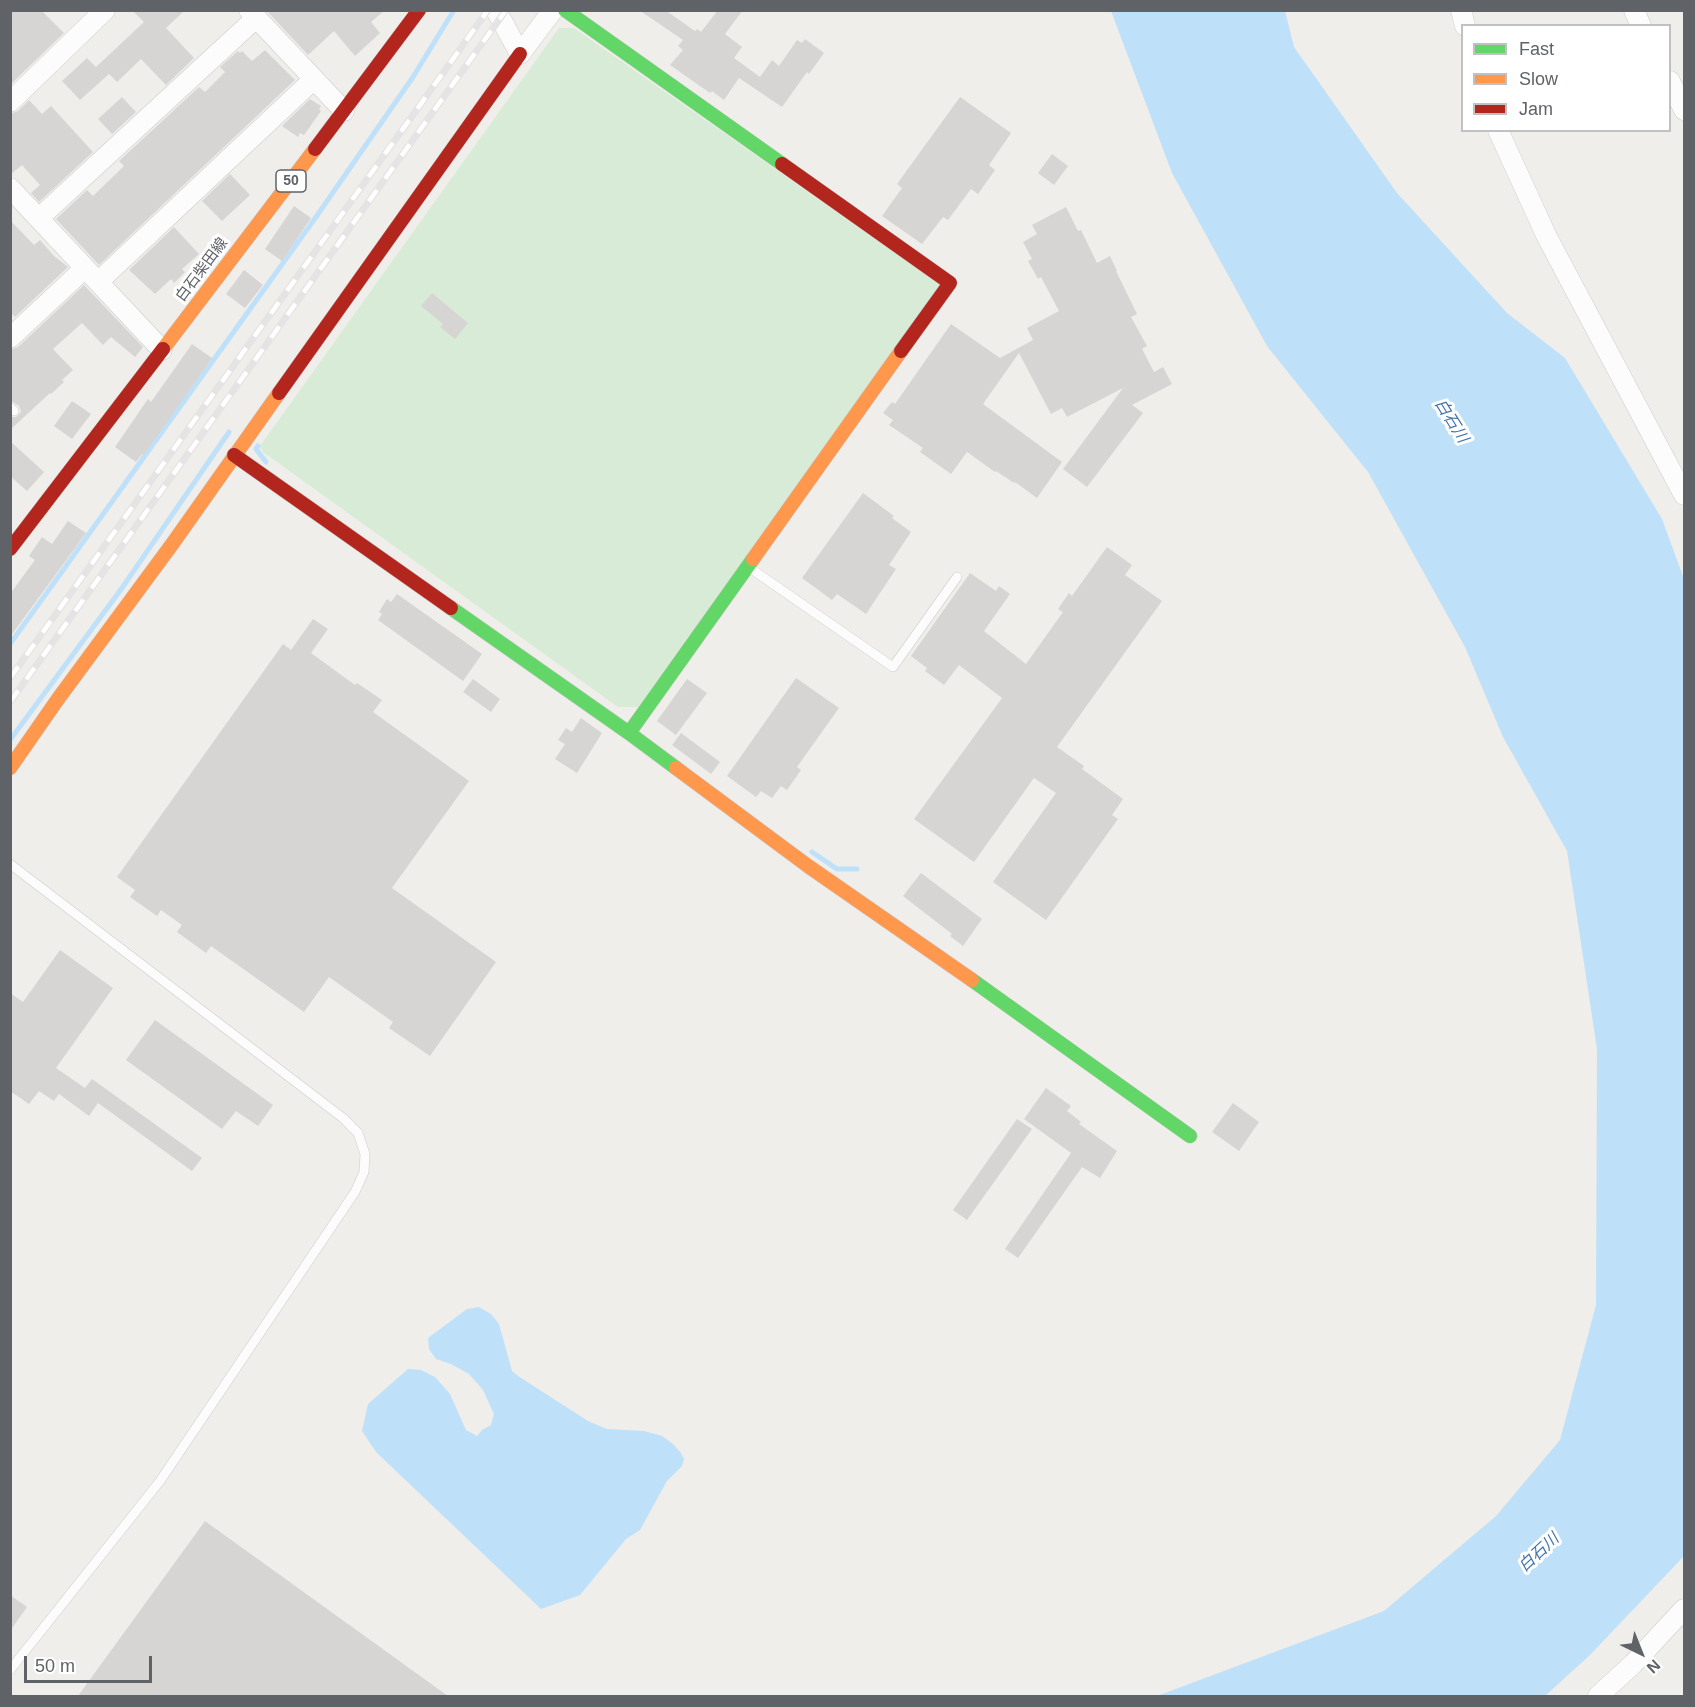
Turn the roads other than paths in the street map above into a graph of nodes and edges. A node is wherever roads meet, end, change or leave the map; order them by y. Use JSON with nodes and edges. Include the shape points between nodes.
{"nodes":[{"id":1,"x":105,"y":10,"type":"edge"},
{"id":2,"x":419,"y":10,"type":"edge"},
{"id":3,"x":496,"y":10,"type":"edge"},
{"id":4,"x":553,"y":10,"type":"edge"},
{"id":5,"x":565,"y":10,"type":"edge"},
{"id":6,"x":1634,"y":10,"type":"edge"},
{"id":7,"x":252,"y":14,"type":"edge"},
{"id":8,"x":1640,"y":24,"type":"edge"},
{"id":9,"x":520,"y":54,"type":"junction"},
{"id":10,"x":314,"y":79,"type":"junction"},
{"id":11,"x":1671,"y":83,"type":"edge"},
{"id":12,"x":10,"y":102,"type":"edge"},
{"id":13,"x":1684,"y":110,"type":"edge"},
{"id":14,"x":344,"y":111,"type":"junction"},
{"id":15,"x":1499,"y":132,"type":"edge"},
{"id":16,"x":10,"y":188,"type":"edge"},
{"id":17,"x":39,"y":218,"type":"junction"},
{"id":18,"x":92,"y":275,"type":"junction"},
{"id":19,"x":12,"y":332,"type":"edge"},
{"id":20,"x":162,"y":350,"type":"junction"},
{"id":21,"x":234,"y":455,"type":"junction"},
{"id":22,"x":1684,"y":495,"type":"edge"},
{"id":23,"x":10,"y":549,"type":"edge"},
{"id":24,"x":748,"y":566,"type":"junction"},
{"id":25,"x":957,"y":577,"type":"dead end"},
{"id":26,"x":629,"y":733,"type":"junction"},
{"id":27,"x":10,"y":768,"type":"edge"},
{"id":28,"x":10,"y":864,"type":"edge"},
{"id":29,"x":1190,"y":1136,"type":"dead end"},
{"id":30,"x":1684,"y":1609,"type":"edge"},
{"id":31,"x":10,"y":1670,"type":"edge"},
{"id":32,"x":1599,"y":1696,"type":"edge"}],
"edges":[{"from":1,"to":12,"type":"street"},
{"from":2,"to":14,"type":"street","name":"白石柴田線","number":"50"},
{"from":3,"to":9,"type":"street"},
{"from":4,"to":9,"type":"street"},
{"from":5,"to":24,"type":"street","via":[[951,282]]},
{"from":6,"to":8,"type":"street"},
{"from":7,"to":10,"type":"street"},
{"from":7,"to":17,"type":"street"},
{"from":9,"to":21,"type":"street"},
{"from":10,"to":14,"type":"street"},
{"from":10,"to":18,"type":"street"},
{"from":11,"to":13,"type":"street"},
{"from":14,"to":20,"type":"street","name":"白石柴田線","number":"50"},
{"from":15,"to":22,"type":"street","via":[[1547,237]]},
{"from":16,"to":17,"type":"street"},
{"from":17,"to":18,"type":"street"},
{"from":18,"to":19,"type":"street"},
{"from":18,"to":20,"type":"street"},
{"from":20,"to":23,"type":"street","name":"白石柴田線","number":"50"},
{"from":21,"to":26,"type":"street"},
{"from":21,"to":27,"type":"street"},
{"from":24,"to":25,"type":"lane","via":[[893,667]]},
{"from":24,"to":26,"type":"street"},
{"from":26,"to":29,"type":"street","via":[[808,866]]},
{"from":28,"to":31,"type":"lane","via":[[344,1118],[358,1133],[365,1154],[364,1172],[355,1192],[166,1471]]},
{"from":30,"to":32,"type":"street"}]}
